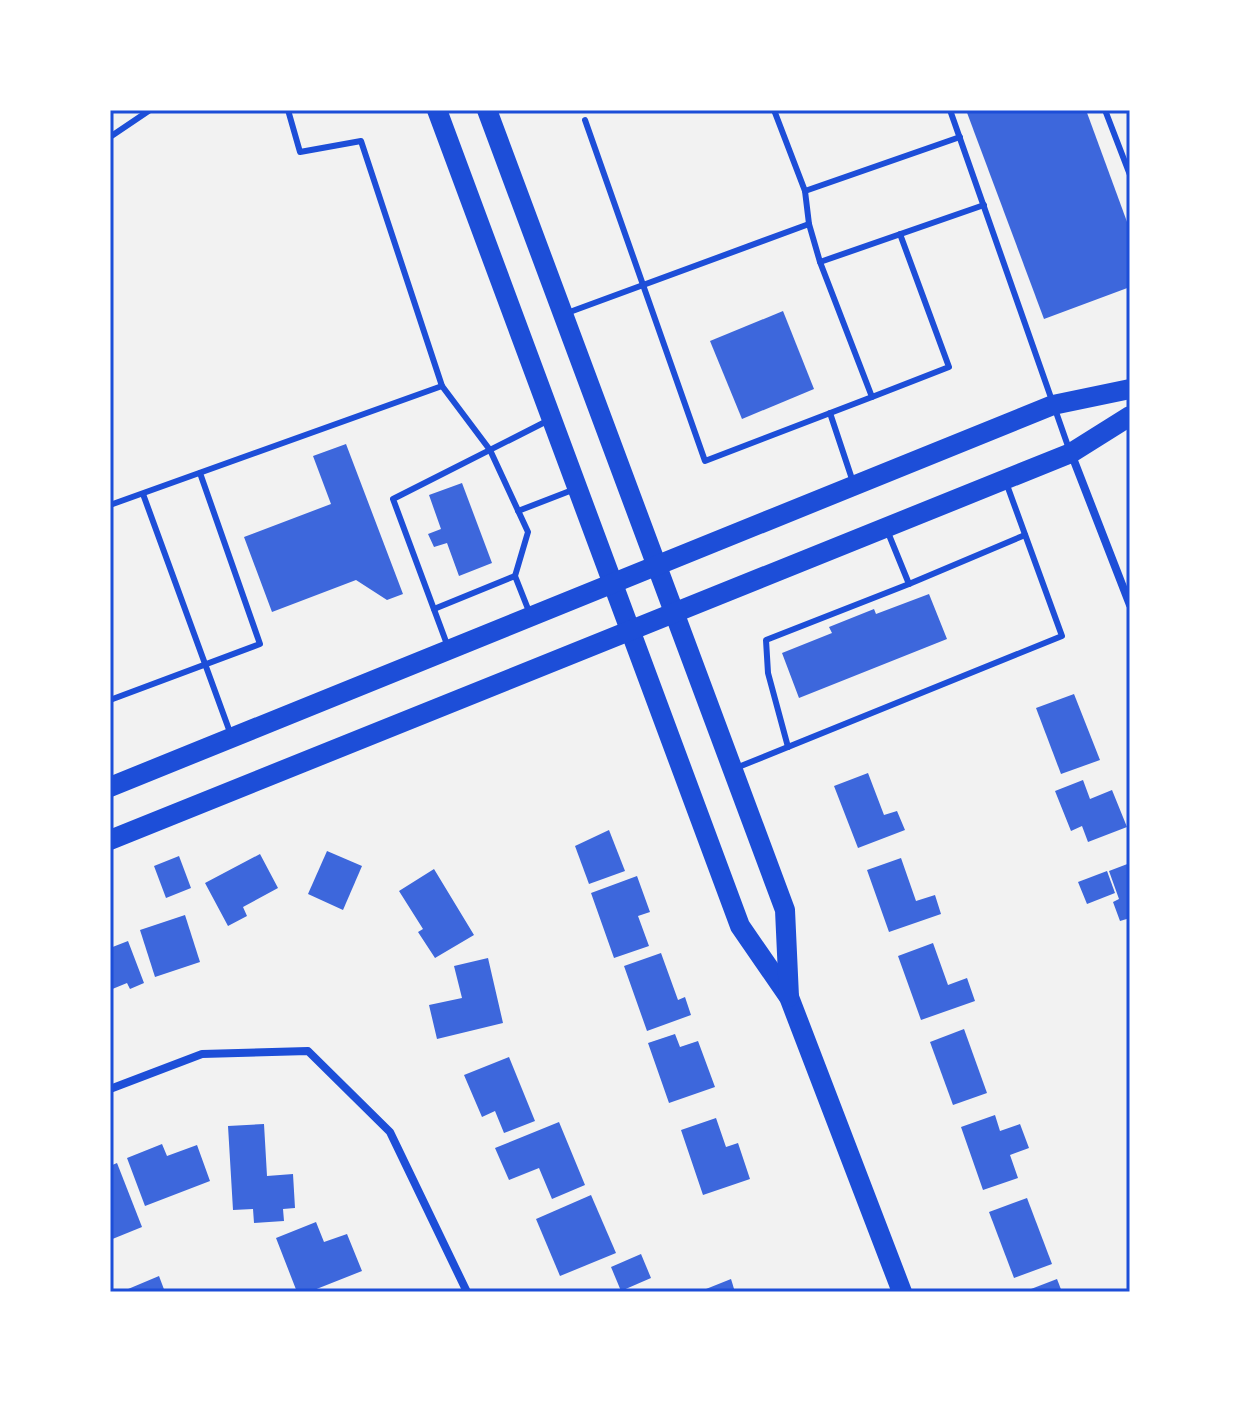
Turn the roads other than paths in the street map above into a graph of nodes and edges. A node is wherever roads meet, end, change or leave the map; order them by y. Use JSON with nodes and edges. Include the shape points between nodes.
{"nodes":[{"id":1,"x":150,"y":110,"type":"edge"},
{"id":2,"x":288,"y":110,"type":"edge"},
{"id":3,"x":437,"y":110,"type":"edge"},
{"id":4,"x":487,"y":110,"type":"edge"},
{"id":5,"x":774,"y":110,"type":"edge"},
{"id":6,"x":950,"y":110,"type":"edge"},
{"id":7,"x":1105,"y":110,"type":"edge"},
{"id":8,"x":585,"y":120,"type":"dead end"},
{"id":9,"x":110,"y":137,"type":"edge"},
{"id":10,"x":960,"y":137,"type":"junction"},
{"id":11,"x":1130,"y":175,"type":"edge"},
{"id":12,"x":805,"y":191,"type":"junction"},
{"id":13,"x":984,"y":205,"type":"junction"},
{"id":14,"x":809,"y":224,"type":"junction"},
{"id":15,"x":900,"y":234,"type":"junction"},
{"id":16,"x":820,"y":262,"type":"junction"},
{"id":17,"x":644,"y":284,"type":"junction"},
{"id":18,"x":563,"y":314,"type":"junction"},
{"id":19,"x":442,"y":386,"type":"junction"},
{"id":20,"x":1130,"y":389,"type":"edge"},
{"id":21,"x":872,"y":397,"type":"junction"},
{"id":22,"x":1053,"y":405,"type":"junction"},
{"id":23,"x":830,"y":413,"type":"junction"},
{"id":24,"x":1130,"y":416,"type":"edge"},
{"id":25,"x":552,"y":418,"type":"junction"},
{"id":26,"x":490,"y":450,"type":"junction"},
{"id":27,"x":1071,"y":453,"type":"junction"},
{"id":28,"x":200,"y":473,"type":"junction"},
{"id":29,"x":1005,"y":479,"type":"junction"},
{"id":30,"x":854,"y":486,"type":"junction"},
{"id":31,"x":578,"y":488,"type":"junction"},
{"id":32,"x":143,"y":494,"type":"junction"},
{"id":33,"x":110,"y":505,"type":"edge"},
{"id":34,"x":518,"y":511,"type":"junction"},
{"id":35,"x":886,"y":526,"type":"junction"},
{"id":36,"x":1025,"y":535,"type":"junction"},
{"id":37,"x":657,"y":566,"type":"junction"},
{"id":38,"x":515,"y":576,"type":"junction"},
{"id":39,"x":613,"y":584,"type":"junction"},
{"id":40,"x":909,"y":584,"type":"junction"},
{"id":41,"x":1130,"y":605,"type":"edge"},
{"id":42,"x":434,"y":609,"type":"junction"},
{"id":43,"x":674,"y":611,"type":"junction"},
{"id":44,"x":531,"y":617,"type":"junction"},
{"id":45,"x":629,"y":629,"type":"junction"},
{"id":46,"x":449,"y":650,"type":"junction"},
{"id":47,"x":204,"y":663,"type":"junction"},
{"id":48,"x":110,"y":700,"type":"edge"},
{"id":49,"x":232,"y":738,"type":"junction"},
{"id":50,"x":788,"y":747,"type":"junction"},
{"id":51,"x":733,"y":769,"type":"junction"},
{"id":52,"x":110,"y":787,"type":"edge"},
{"id":53,"x":110,"y":840,"type":"edge"},
{"id":54,"x":789,"y":997,"type":"junction"},
{"id":55,"x":110,"y":1089,"type":"edge"},
{"id":56,"x":467,"y":1292,"type":"edge"},
{"id":57,"x":902,"y":1292,"type":"edge"}],
"edges":[{"from":1,"to":9,"type":"lane"},
{"from":2,"to":19,"type":"lane","via":[[300,152],[361,141]]},
{"from":3,"to":25,"type":"main road"},
{"from":4,"to":18,"type":"main road"},
{"from":5,"to":12,"type":"lane"},
{"from":6,"to":10,"type":"lane"},
{"from":7,"to":11,"type":"lane"},
{"from":8,"to":17,"type":"lane"},
{"from":10,"to":12,"type":"lane"},
{"from":10,"to":13,"type":"lane"},
{"from":12,"to":14,"type":"lane"},
{"from":13,"to":15,"type":"lane"},
{"from":13,"to":22,"type":"lane"},
{"from":14,"to":16,"type":"lane"},
{"from":14,"to":17,"type":"lane"},
{"from":15,"to":16,"type":"lane"},
{"from":15,"to":21,"type":"lane","via":[[949,367]]},
{"from":16,"to":21,"type":"lane"},
{"from":17,"to":18,"type":"lane"},
{"from":17,"to":23,"type":"lane","via":[[705,461]]},
{"from":18,"to":37,"type":"main road"},
{"from":19,"to":26,"type":"lane"},
{"from":19,"to":28,"type":"lane"},
{"from":20,"to":22,"type":"main road"},
{"from":21,"to":23,"type":"lane"},
{"from":22,"to":27,"type":"lane"},
{"from":22,"to":30,"type":"main road"},
{"from":23,"to":30,"type":"lane"},
{"from":24,"to":27,"type":"main road"},
{"from":25,"to":26,"type":"lane"},
{"from":25,"to":31,"type":"main road"},
{"from":26,"to":34,"type":"lane"},
{"from":26,"to":42,"type":"lane","via":[[393,499]]},
{"from":27,"to":29,"type":"main road"},
{"from":27,"to":41,"type":"street"},
{"from":28,"to":32,"type":"lane"},
{"from":28,"to":47,"type":"lane","via":[[260,644]]},
{"from":29,"to":35,"type":"main road"},
{"from":29,"to":36,"type":"lane"},
{"from":30,"to":37,"type":"main road"},
{"from":31,"to":34,"type":"lane"},
{"from":31,"to":39,"type":"main road"},
{"from":32,"to":33,"type":"lane"},
{"from":32,"to":47,"type":"lane"},
{"from":34,"to":38,"type":"lane","via":[[528,532]]},
{"from":35,"to":40,"type":"lane"},
{"from":35,"to":43,"type":"main road"},
{"from":36,"to":40,"type":"lane"},
{"from":36,"to":50,"type":"lane","via":[[1062,636]]},
{"from":37,"to":39,"type":"main road"},
{"from":37,"to":43,"type":"main road"},
{"from":38,"to":42,"type":"lane"},
{"from":38,"to":44,"type":"lane"},
{"from":39,"to":44,"type":"main road"},
{"from":39,"to":45,"type":"main road"},
{"from":40,"to":50,"type":"lane","via":[[766,640],[768,673]]},
{"from":42,"to":46,"type":"lane"},
{"from":43,"to":45,"type":"main road"},
{"from":43,"to":51,"type":"main road"},
{"from":44,"to":46,"type":"main road"},
{"from":45,"to":53,"type":"main road"},
{"from":45,"to":54,"type":"main road","via":[[740,926]]},
{"from":46,"to":49,"type":"main road"},
{"from":47,"to":48,"type":"lane"},
{"from":47,"to":49,"type":"lane"},
{"from":49,"to":52,"type":"main road"},
{"from":50,"to":51,"type":"lane"},
{"from":51,"to":54,"type":"main road","via":[[785,910]]},
{"from":54,"to":57,"type":"main road"},
{"from":55,"to":56,"type":"street","via":[[202,1054],[308,1051],[390,1132]]}]}
